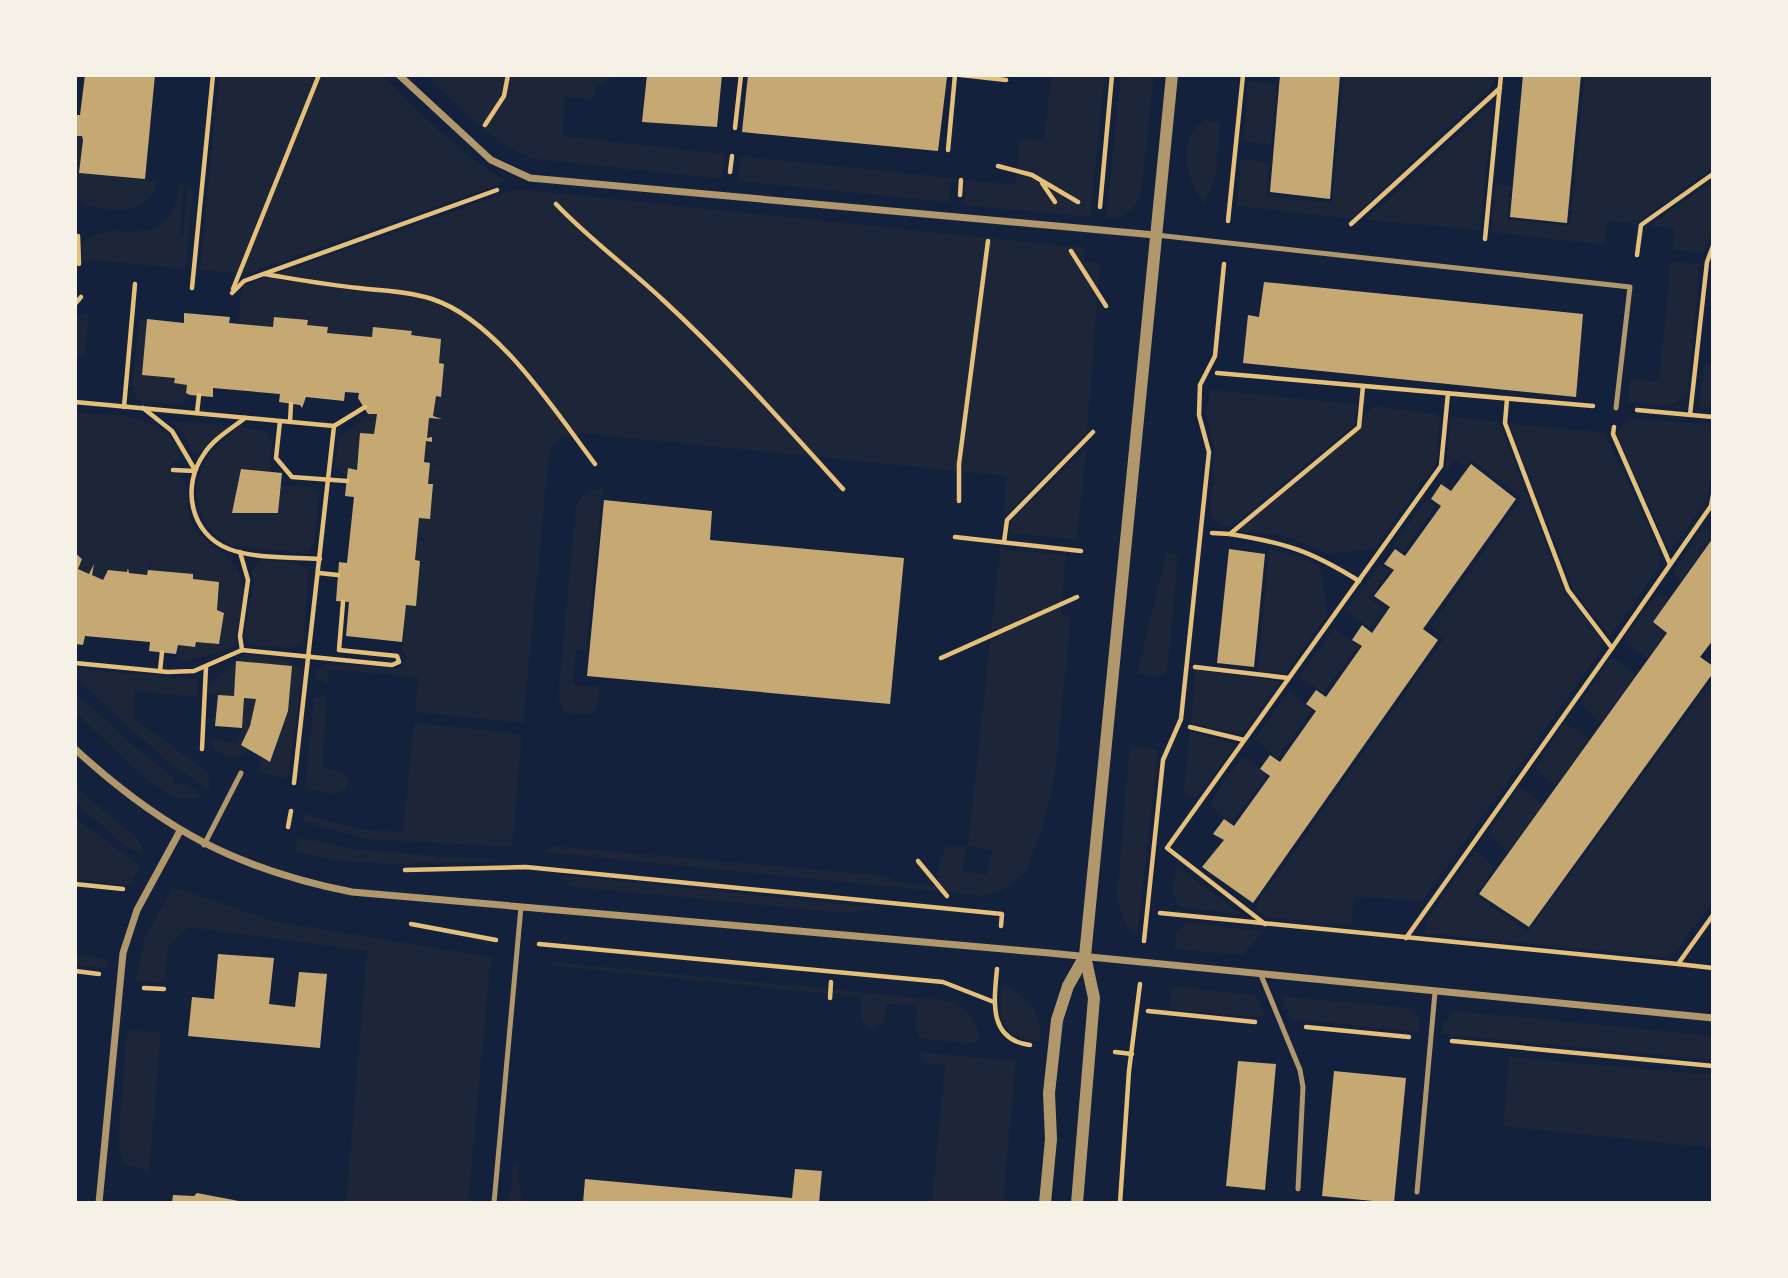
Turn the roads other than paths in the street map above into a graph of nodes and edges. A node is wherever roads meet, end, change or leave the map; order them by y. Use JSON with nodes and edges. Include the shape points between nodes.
{"nodes":[{"id":1,"x":399,"y":75,"type":"edge"},
{"id":2,"x":1172,"y":75,"type":"edge"},
{"id":3,"x":1155,"y":235,"type":"junction"},
{"id":4,"x":1616,"y":408,"type":"road end"},
{"id":5,"x":75,"y":749,"type":"edge"},
{"id":6,"x":242,"y":773,"type":"dead end"},
{"id":7,"x":180,"y":831,"type":"junction"},
{"id":8,"x":204,"y":845,"type":"junction"},
{"id":9,"x":521,"y":907,"type":"junction"},
{"id":10,"x":1085,"y":957,"type":"junction"},
{"id":11,"x":1261,"y":975,"type":"junction"},
{"id":12,"x":1436,"y":992,"type":"junction"},
{"id":13,"x":1713,"y":1018,"type":"edge"},
{"id":14,"x":1298,"y":1189,"type":"dead end"},
{"id":15,"x":1417,"y":1192,"type":"dead end"},
{"id":16,"x":99,"y":1203,"type":"edge"},
{"id":17,"x":494,"y":1203,"type":"edge"},
{"id":18,"x":1045,"y":1203,"type":"edge"},
{"id":19,"x":1077,"y":1203,"type":"edge"}],
"edges":[{"from":1,"to":3,"type":"street","via":[[469,140],[508,170],[530,178]]},
{"from":2,"to":3,"type":"street"},
{"from":3,"to":4,"type":"lane","via":[[1630,287]]},
{"from":3,"to":10,"type":"street"},
{"from":5,"to":7,"type":"street"},
{"from":6,"to":8,"type":"lane"},
{"from":7,"to":8,"type":"street"},
{"from":7,"to":16,"type":"street","via":[[128,931],[123,953]]},
{"from":8,"to":9,"type":"street","via":[[246,864],[352,892]]},
{"from":9,"to":10,"type":"street"},
{"from":9,"to":17,"type":"lane"},
{"from":10,"to":11,"type":"street"},
{"from":10,"to":18,"type":"street","via":[[1068,986],[1057,1020]]},
{"from":10,"to":19,"type":"street","via":[[1094,998]]},
{"from":11,"to":12,"type":"street"},
{"from":11,"to":14,"type":"lane","via":[[1303,1087]]},
{"from":12,"to":13,"type":"street"},
{"from":12,"to":15,"type":"lane"}]}
